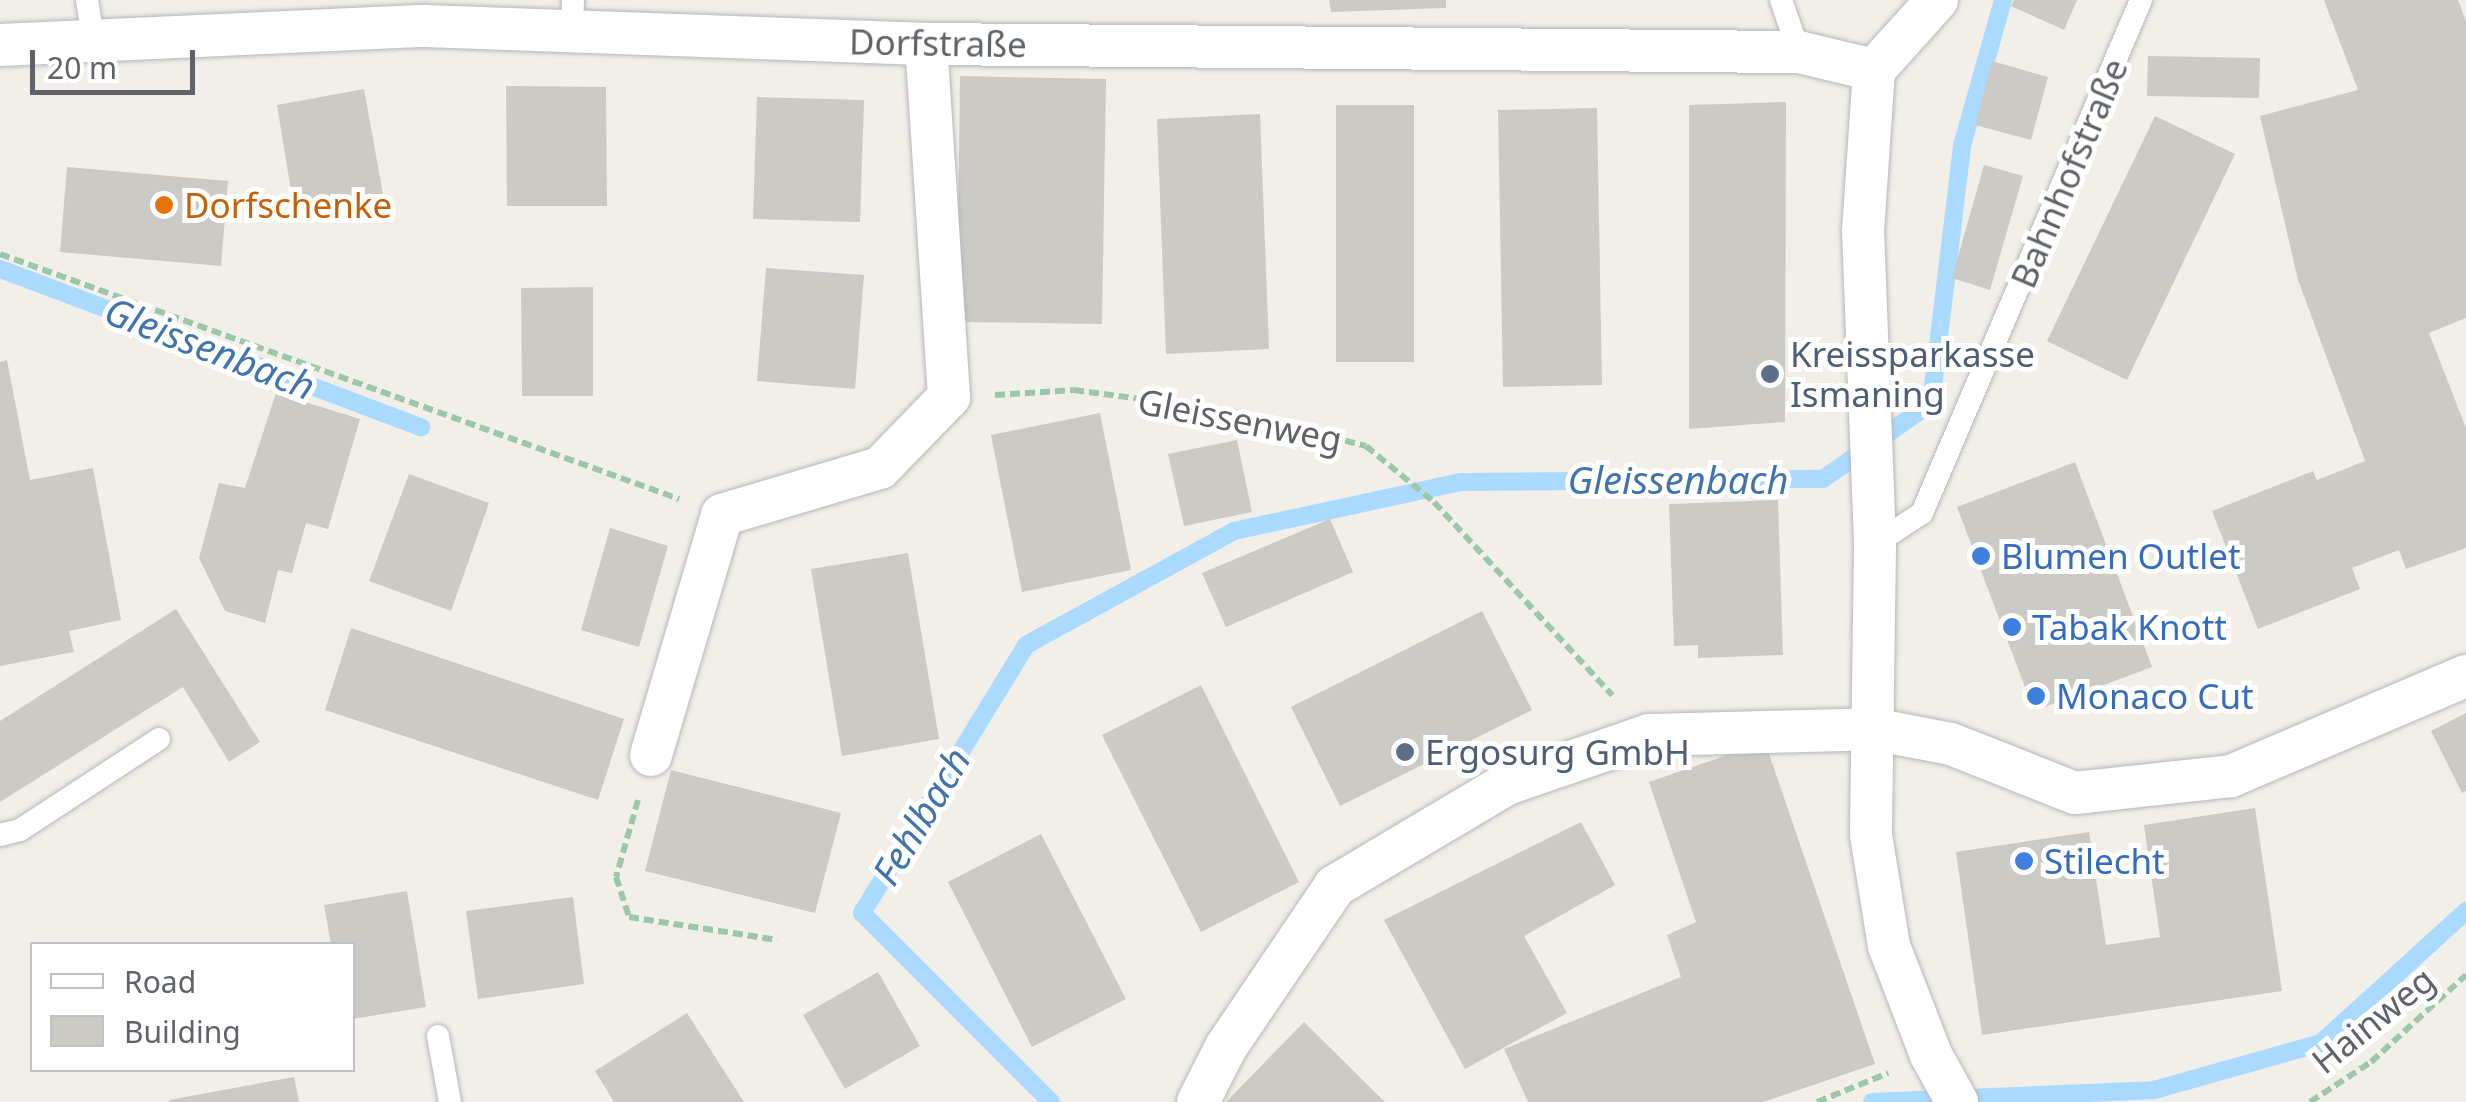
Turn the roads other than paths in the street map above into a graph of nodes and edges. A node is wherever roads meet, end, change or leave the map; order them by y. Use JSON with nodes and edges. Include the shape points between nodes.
{"nodes":[{"id":1,"x":1781,"y":0,"type":"edge"},
{"id":2,"x":1936,"y":0,"type":"edge"},
{"id":3,"x":2141,"y":0,"type":"edge"},
{"id":4,"x":364,"y":14,"type":"edge"},
{"id":5,"x":572,"y":14,"type":"edge"},
{"id":6,"x":90,"y":20,"type":"edge"},
{"id":7,"x":926,"y":44,"type":"junction"},
{"id":8,"x":0,"y":45,"type":"edge"},
{"id":9,"x":1799,"y":52,"type":"junction"},
{"id":10,"x":1874,"y":70,"type":"junction"},
{"id":11,"x":1874,"y":544,"type":"junction"},
{"id":12,"x":2466,"y":676,"type":"edge"},
{"id":13,"x":1872,"y":729,"type":"junction"},
{"id":14,"x":159,"y":739,"type":"dead end"},
{"id":15,"x":651,"y":755,"type":"road end"},
{"id":16,"x":0,"y":835,"type":"edge"},
{"id":17,"x":438,"y":1036,"type":"dead end"},
{"id":18,"x":450,"y":1102,"type":"edge"},
{"id":19,"x":1198,"y":1102,"type":"edge"},
{"id":20,"x":1957,"y":1102,"type":"edge"}],
"edges":[{"from":1,"to":9,"type":"lane"},
{"from":2,"to":10,"type":"street"},
{"from":3,"to":11,"type":"lane","name":"Bahnhofstraße","via":[[1922,512]]},
{"from":4,"to":5,"type":"street","name":"Dorfstraße"},
{"from":4,"to":6,"type":"street","name":"Dorfstraße"},
{"from":5,"to":7,"type":"street","name":"Dorfstraße"},
{"from":6,"to":8,"type":"street","name":"Dorfstraße"},
{"from":7,"to":9,"type":"street","name":"Dorfstraße"},
{"from":7,"to":15,"type":"street","via":[[948,397],[880,468],[722,515]]},
{"from":9,"to":10,"type":"street","name":"Dorfstraße"},
{"from":10,"to":11,"type":"street","via":[[1863,230]]},
{"from":11,"to":13,"type":"street"},
{"from":12,"to":13,"type":"street","via":[[2231,776],[2075,793],[1951,744]]},
{"from":13,"to":19,"type":"street","via":[[1649,735],[1507,784],[1335,886],[1226,1047]]},
{"from":13,"to":20,"type":"street","via":[[1871,835],[1890,946]]},
{"from":14,"to":16,"type":"lane","via":[[20,830]]},
{"from":17,"to":18,"type":"lane"}]}
